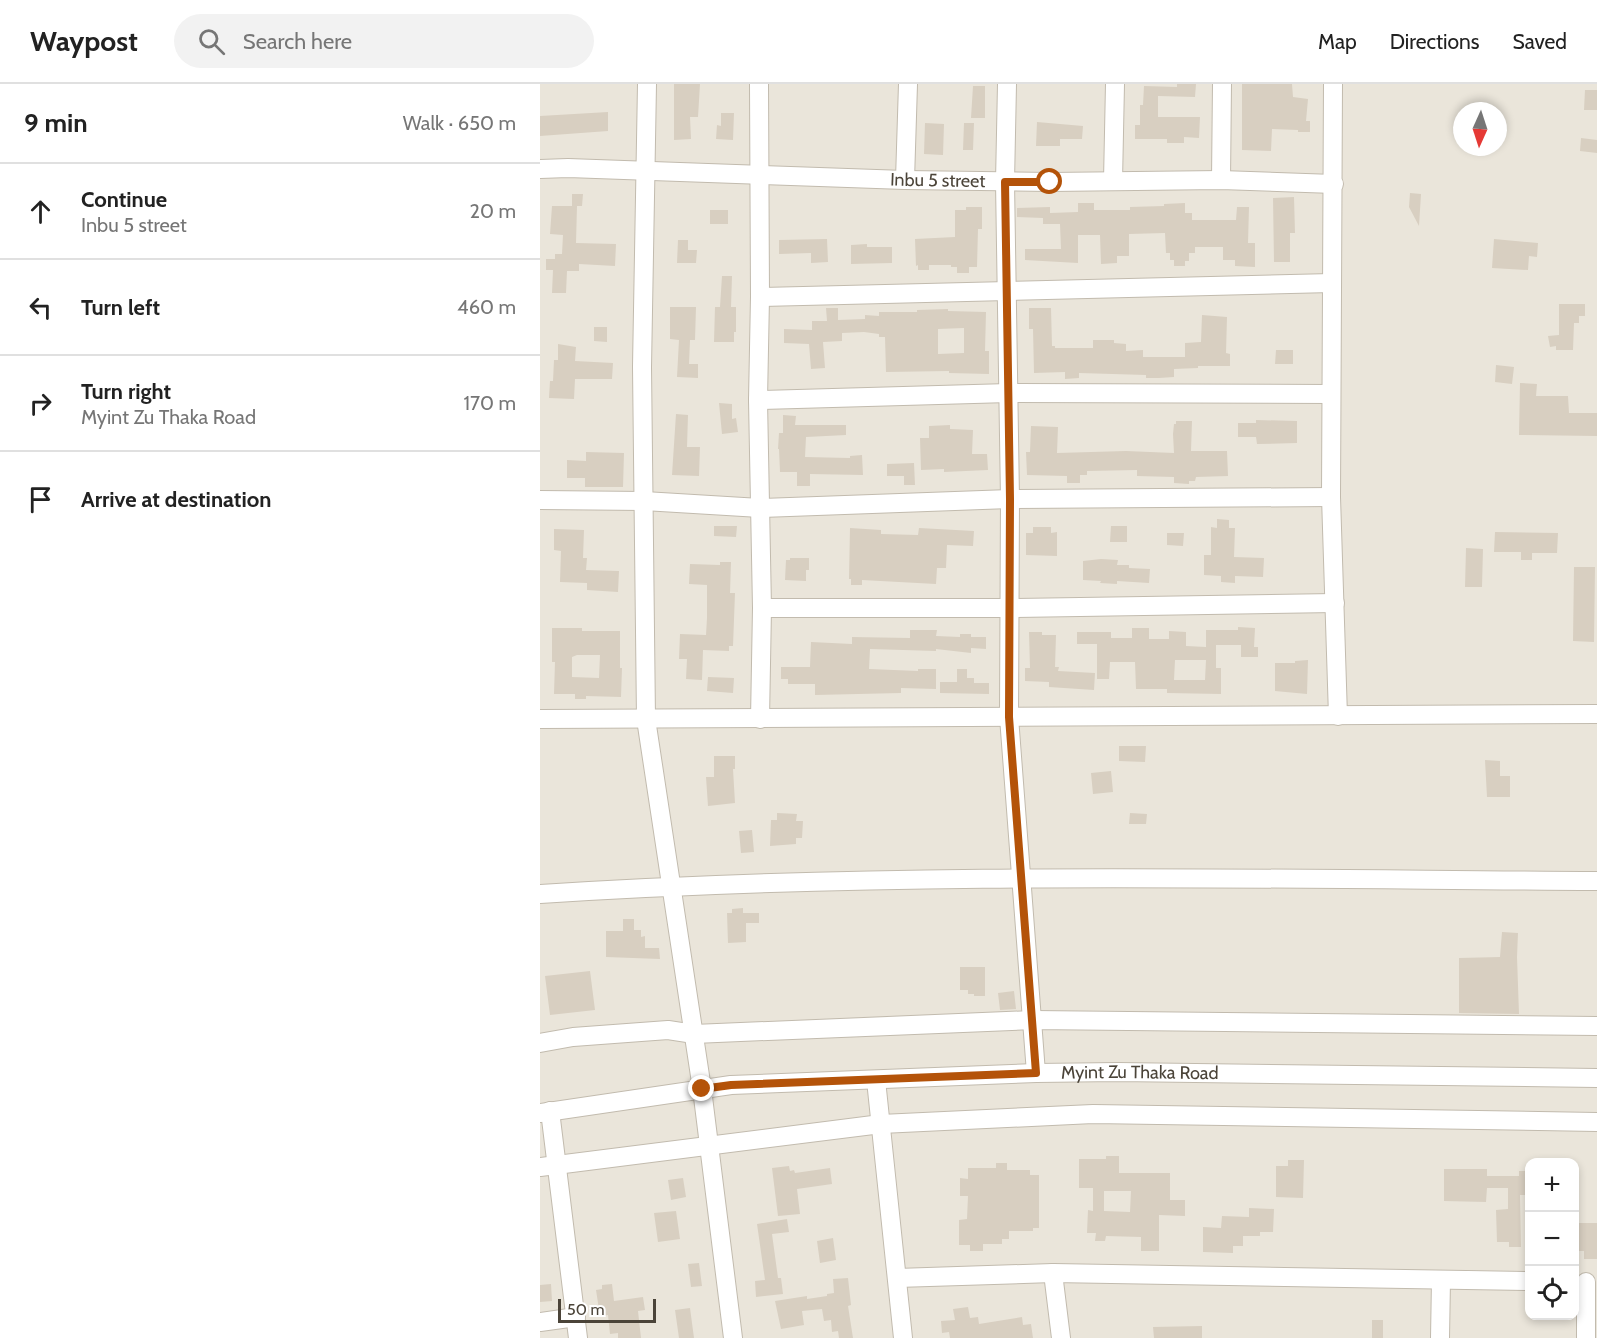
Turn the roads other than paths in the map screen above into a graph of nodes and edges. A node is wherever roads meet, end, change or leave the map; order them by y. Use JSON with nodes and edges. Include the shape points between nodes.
{"nodes":[{"id":1,"x":647,"y":84,"type":"edge"},
{"id":2,"x":759,"y":84,"type":"edge"},
{"id":3,"x":908,"y":84,"type":"edge"},
{"id":4,"x":1007,"y":84,"type":"edge"},
{"id":5,"x":1115,"y":84,"type":"edge"},
{"id":6,"x":1222,"y":84,"type":"edge"},
{"id":7,"x":1333,"y":84,"type":"edge"},
{"id":8,"x":540,"y":169,"type":"edge"},
{"id":9,"x":646,"y":171,"type":"junction"},
{"id":10,"x":760,"y":175,"type":"junction"},
{"id":11,"x":905,"y":180,"type":"junction"},
{"id":12,"x":1221,"y":180,"type":"junction"},
{"id":13,"x":1005,"y":182,"type":"junction"},
{"id":14,"x":1113,"y":182,"type":"junction"},
{"id":15,"x":1334,"y":184,"type":"junction"},
{"id":16,"x":1332,"y":283,"type":"junction"},
{"id":17,"x":1007,"y":290,"type":"junction"},
{"id":18,"x":760,"y":297,"type":"junction"},
{"id":19,"x":1009,"y":393,"type":"junction"},
{"id":20,"x":1331,"y":394,"type":"junction"},
{"id":21,"x":758,"y":400,"type":"junction"},
{"id":22,"x":1331,"y":497,"type":"junction"},
{"id":23,"x":1010,"y":499,"type":"junction"},
{"id":24,"x":540,"y":500,"type":"edge"},
{"id":25,"x":644,"y":501,"type":"junction"},
{"id":26,"x":760,"y":508,"type":"junction"},
{"id":27,"x":1335,"y":603,"type":"junction"},
{"id":28,"x":762,"y":608,"type":"junction"},
{"id":29,"x":1010,"y":608,"type":"junction"},
{"id":30,"x":1597,"y":714,"type":"edge"},
{"id":31,"x":1338,"y":716,"type":"junction"},
{"id":32,"x":1009,"y":717,"type":"junction"},
{"id":33,"x":540,"y":719,"type":"edge"},
{"id":34,"x":646,"y":719,"type":"junction"},
{"id":35,"x":760,"y":719,"type":"junction"},
{"id":36,"x":1020,"y":879,"type":"junction"},
{"id":37,"x":1597,"y":881,"type":"edge"},
{"id":38,"x":671,"y":885,"type":"junction"},
{"id":39,"x":540,"y":894,"type":"edge"},
{"id":40,"x":1033,"y":1020,"type":"junction"},
{"id":41,"x":1597,"y":1026,"type":"edge"},
{"id":42,"x":694,"y":1034,"type":"junction"},
{"id":43,"x":540,"y":1043,"type":"edge"},
{"id":44,"x":1036,"y":1073,"type":"junction"},
{"id":45,"x":1597,"y":1078,"type":"edge"},
{"id":46,"x":876,"y":1080,"type":"junction"},
{"id":47,"x":702,"y":1089,"type":"junction"},
{"id":48,"x":545,"y":1112,"type":"edge"},
{"id":49,"x":1597,"y":1122,"type":"edge"},
{"id":50,"x":881,"y":1124,"type":"junction"},
{"id":51,"x":709,"y":1146,"type":"junction"},
{"id":52,"x":549,"y":1166,"type":"edge"},
{"id":53,"x":1053,"y":1273,"type":"junction"},
{"id":54,"x":897,"y":1278,"type":"junction"},
{"id":55,"x":1441,"y":1280,"type":"junction"},
{"id":56,"x":1525,"y":1281,"type":"edge"},
{"id":57,"x":1586,"y":1282,"type":"edge"},
{"id":58,"x":576,"y":1317,"type":"junction"},
{"id":59,"x":540,"y":1322,"type":"edge"},
{"id":60,"x":578,"y":1338,"type":"edge"},
{"id":61,"x":733,"y":1338,"type":"edge"},
{"id":62,"x":903,"y":1338,"type":"edge"},
{"id":63,"x":1061,"y":1338,"type":"edge"},
{"id":64,"x":1440,"y":1338,"type":"edge"},
{"id":65,"x":1586,"y":1338,"type":"edge"}],
"edges":[{"from":1,"to":9,"type":"street"},
{"from":2,"to":10,"type":"street"},
{"from":3,"to":11,"type":"street"},
{"from":4,"to":13,"type":"street"},
{"from":5,"to":14,"type":"street"},
{"from":6,"to":12,"type":"street"},
{"from":7,"to":15,"type":"street"},
{"from":8,"to":9,"type":"street","name":"Inbu 5 street"},
{"from":9,"to":10,"type":"street","name":"Inbu 5 street"},
{"from":9,"to":25,"type":"street"},
{"from":10,"to":11,"type":"street","name":"Inbu 5 street"},
{"from":10,"to":18,"type":"street"},
{"from":11,"to":13,"type":"street","name":"Inbu 5 street"},
{"from":12,"to":14,"type":"street","name":"Inbu 5 street"},
{"from":12,"to":15,"type":"street","name":"Inbu 5 street"},
{"from":13,"to":14,"type":"street","name":"Inbu 5 street"},
{"from":13,"to":17,"type":"street"},
{"from":15,"to":16,"type":"street"},
{"from":16,"to":17,"type":"street"},
{"from":16,"to":20,"type":"street"},
{"from":17,"to":18,"type":"street"},
{"from":17,"to":19,"type":"street"},
{"from":18,"to":21,"type":"street"},
{"from":19,"to":20,"type":"street"},
{"from":19,"to":21,"type":"street"},
{"from":19,"to":23,"type":"street"},
{"from":20,"to":22,"type":"street"},
{"from":21,"to":26,"type":"street"},
{"from":22,"to":23,"type":"street"},
{"from":22,"to":27,"type":"street"},
{"from":23,"to":26,"type":"street"},
{"from":23,"to":29,"type":"street"},
{"from":24,"to":25,"type":"street"},
{"from":25,"to":26,"type":"street"},
{"from":25,"to":34,"type":"street"},
{"from":26,"to":28,"type":"street"},
{"from":27,"to":29,"type":"street"},
{"from":27,"to":31,"type":"street"},
{"from":28,"to":29,"type":"street"},
{"from":28,"to":35,"type":"street"},
{"from":29,"to":32,"type":"street"},
{"from":30,"to":31,"type":"street"},
{"from":31,"to":32,"type":"street"},
{"from":32,"to":35,"type":"street"},
{"from":32,"to":36,"type":"street"},
{"from":33,"to":34,"type":"street"},
{"from":34,"to":35,"type":"street"},
{"from":34,"to":38,"type":"street"},
{"from":36,"to":37,"type":"street"},
{"from":36,"to":38,"type":"street"},
{"from":36,"to":40,"type":"street"},
{"from":38,"to":39,"type":"street"},
{"from":38,"to":42,"type":"street"},
{"from":40,"to":41,"type":"street"},
{"from":40,"to":42,"type":"street"},
{"from":40,"to":44,"type":"street"},
{"from":42,"to":43,"type":"street","via":[[668,1030]]},
{"from":42,"to":47,"type":"street"},
{"from":44,"to":45,"type":"street","name":"Myint Zu Thaka Road"},
{"from":44,"to":46,"type":"street","name":"Myint Zu Thaka Road"},
{"from":46,"to":47,"type":"street","name":"Myint Zu Thaka Road"},
{"from":46,"to":50,"type":"street"},
{"from":47,"to":48,"type":"street","name":"Myint Zu Thaka Road"},
{"from":47,"to":51,"type":"street"},
{"from":48,"to":52,"type":"street"},
{"from":49,"to":50,"type":"street","via":[[1093,1114]]},
{"from":50,"to":51,"type":"street"},
{"from":50,"to":54,"type":"street"},
{"from":51,"to":52,"type":"street"},
{"from":51,"to":61,"type":"street"},
{"from":52,"to":58,"type":"street"},
{"from":53,"to":54,"type":"street"},
{"from":53,"to":55,"type":"street"},
{"from":53,"to":63,"type":"street"},
{"from":54,"to":62,"type":"street"},
{"from":55,"to":56,"type":"street"},
{"from":55,"to":64,"type":"street"},
{"from":57,"to":65,"type":"street"},
{"from":58,"to":59,"type":"street"},
{"from":58,"to":60,"type":"street"}]}
